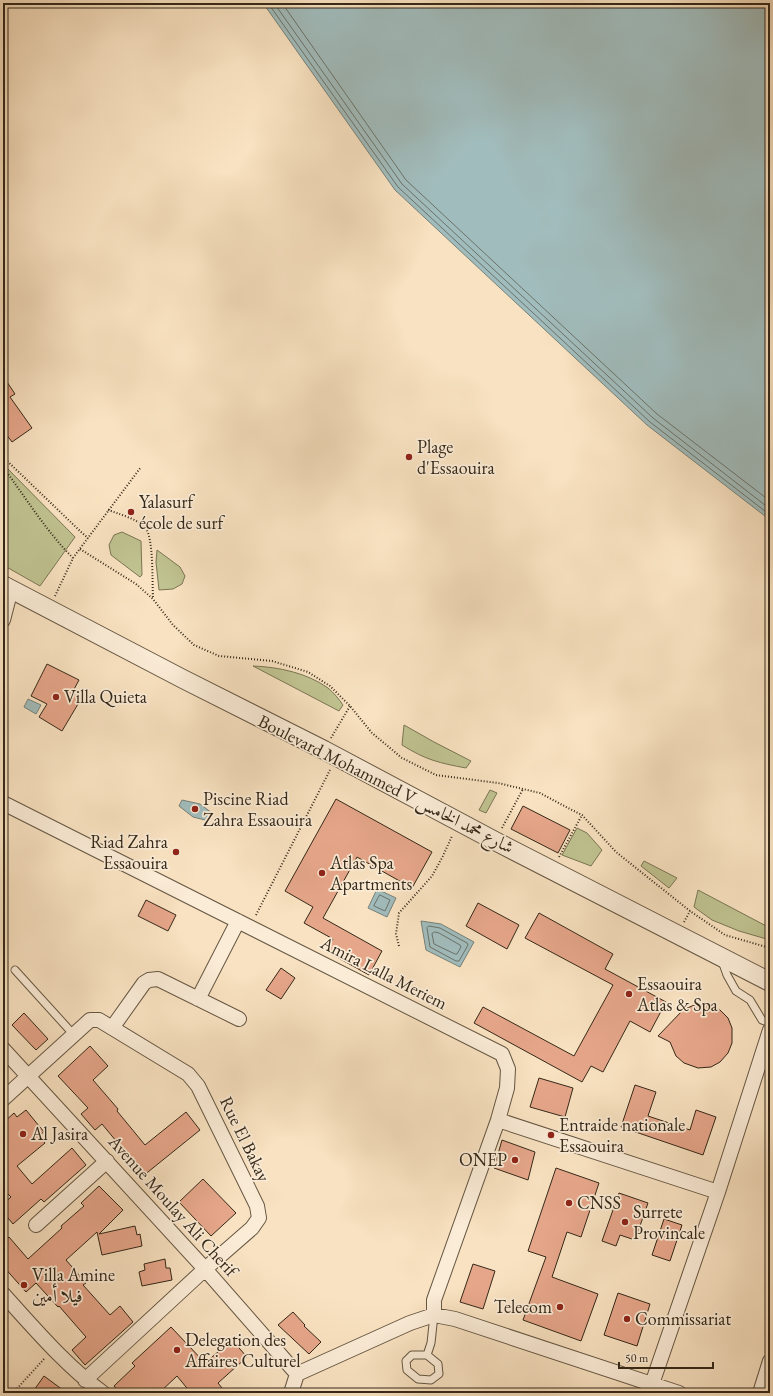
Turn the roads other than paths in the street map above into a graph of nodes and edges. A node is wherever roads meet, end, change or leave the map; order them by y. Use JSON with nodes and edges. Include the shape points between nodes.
{"nodes":[{"id":1,"x":7,"y":587,"type":"edge"},
{"id":2,"x":3,"y":620,"type":"edge"},
{"id":3,"x":3,"y":803,"type":"edge"},
{"id":4,"x":244,"y":924,"type":"junction"},
{"id":5,"x":720,"y":956,"type":"junction"},
{"id":6,"x":15,"y":970,"type":"dead end"},
{"id":7,"x":770,"y":982,"type":"edge"},
{"id":8,"x":198,"y":999,"type":"junction"},
{"id":9,"x":239,"y":1019,"type":"dead end"},
{"id":10,"x":770,"y":1023,"type":"edge"},
{"id":11,"x":112,"y":1028,"type":"junction"},
{"id":12,"x":770,"y":1030,"type":"edge"},
{"id":13,"x":74,"y":1035,"type":"junction"},
{"id":14,"x":3,"y":1049,"type":"edge"},
{"id":15,"x":28,"y":1077,"type":"junction"},
{"id":16,"x":3,"y":1099,"type":"edge"},
{"id":17,"x":498,"y":1120,"type":"junction"},
{"id":18,"x":107,"y":1161,"type":"junction"},
{"id":19,"x":718,"y":1192,"type":"junction"},
{"id":20,"x":36,"y":1225,"type":"dead end"},
{"id":21,"x":205,"y":1270,"type":"junction"},
{"id":22,"x":3,"y":1294,"type":"edge"},
{"id":23,"x":434,"y":1315,"type":"junction"},
{"id":24,"x":427,"y":1355,"type":"junction"},
{"id":25,"x":770,"y":1361,"type":"edge"},
{"id":26,"x":297,"y":1374,"type":"junction"},
{"id":27,"x":85,"y":1380,"type":"junction"},
{"id":28,"x":652,"y":1384,"type":"junction"},
{"id":29,"x":103,"y":1393,"type":"edge"},
{"id":30,"x":291,"y":1393,"type":"edge"},
{"id":31,"x":679,"y":1393,"type":"edge"},
{"id":32,"x":760,"y":1393,"type":"edge"}],
"edges":[{"from":1,"to":2,"type":"street"},
{"from":1,"to":5,"type":"street","name":"Boulevard Mohammed V شارع محمد الخامس"},
{"from":3,"to":4,"type":"street","name":"Amira Lalla Meriem"},
{"from":4,"to":8,"type":"street"},
{"from":4,"to":17,"type":"street","name":"Amira Lalla Meriem","via":[[502,1054],[508,1069],[507,1088]]},
{"from":5,"to":7,"type":"street","name":"Boulevard Mohammed V شارع محمد الخامس"},
{"from":5,"to":10,"type":"lane","via":[[736,991],[750,1000],[762,1020]]},
{"from":6,"to":13,"type":"lane"},
{"from":8,"to":9,"type":"street"},
{"from":8,"to":11,"type":"street","via":[[158,979],[149,980],[144,983]]},
{"from":11,"to":13,"type":"street","name":"Rue El Bakay","via":[[99,1020],[90,1020]]},
{"from":11,"to":21,"type":"street","name":"Rue El Bakay","via":[[188,1074],[198,1086],[257,1206],[259,1218],[252,1228]]},
{"from":12,"to":19,"type":"street"},
{"from":13,"to":15,"type":"street","name":"Rue El Bakay"},
{"from":14,"to":15,"type":"street","name":"Avenue Moulay Ali Cherif"},
{"from":15,"to":16,"type":"street","name":"Rue El Bakay"},
{"from":15,"to":18,"type":"street","name":"Avenue Moulay Ali Cherif"},
{"from":17,"to":19,"type":"street"},
{"from":17,"to":23,"type":"street","name":"Amira Lalla Meriem","via":[[434,1300]]},
{"from":18,"to":20,"type":"street"},
{"from":18,"to":21,"type":"street","name":"Avenue Moulay Ali Cherif"},
{"from":19,"to":28,"type":"street"},
{"from":21,"to":26,"type":"street","name":"Avenue Moulay Ali Cherif"},
{"from":21,"to":27,"type":"street","name":"Rue El Bakay"},
{"from":22,"to":27,"type":"street"},
{"from":23,"to":24,"type":"lane"},
{"from":23,"to":26,"type":"street","via":[[410,1323]]},
{"from":23,"to":28,"type":"street","via":[[455,1319]]},
{"from":24,"to":24,"type":"lane","via":[[412,1355],[406,1361],[407,1370],[418,1379],[432,1380],[439,1374],[438,1364]]},
{"from":25,"to":32,"type":"street"},
{"from":26,"to":30,"type":"street"},
{"from":27,"to":29,"type":"street"},
{"from":28,"to":31,"type":"street"}]}
